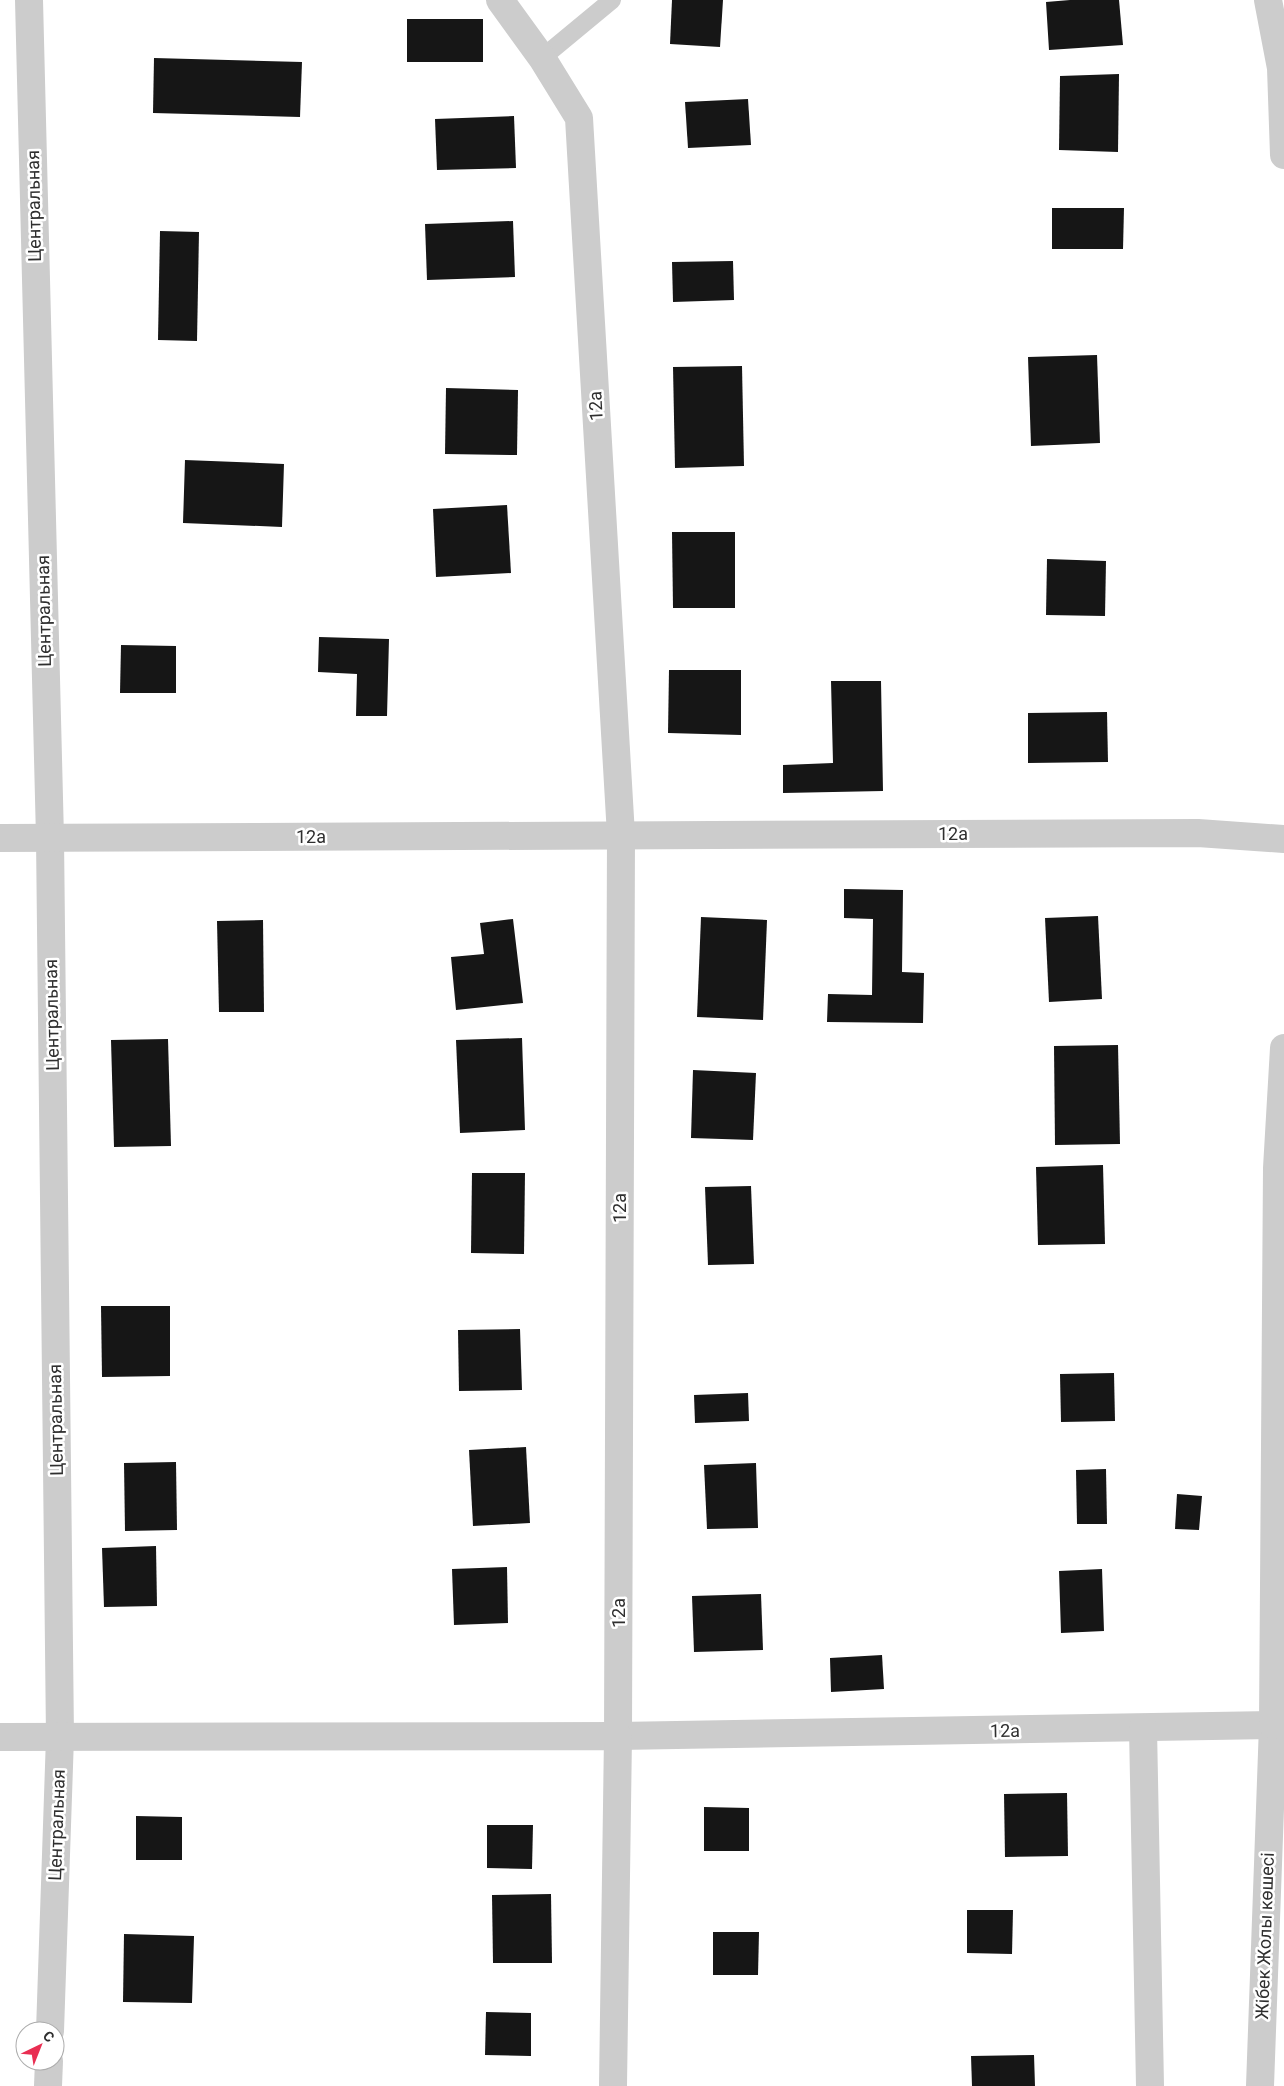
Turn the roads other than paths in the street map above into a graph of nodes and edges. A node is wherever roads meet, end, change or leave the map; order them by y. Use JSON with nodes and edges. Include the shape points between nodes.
{"nodes":[{"id":1,"x":30,"y":0,"type":"edge"},
{"id":2,"x":500,"y":0,"type":"edge"},
{"id":3,"x":612,"y":0,"type":"edge"},
{"id":4,"x":1268,"y":0,"type":"edge"},
{"id":5,"x":542,"y":58,"type":"junction"},
{"id":6,"x":1284,"y":155,"type":"edge"},
{"id":7,"x":622,"y":835,"type":"junction"},
{"id":8,"x":0,"y":838,"type":"edge"},
{"id":9,"x":50,"y":838,"type":"junction"},
{"id":10,"x":1284,"y":840,"type":"edge"},
{"id":11,"x":1284,"y":1048,"type":"edge"},
{"id":12,"x":1280,"y":1168,"type":"edge"},
{"id":13,"x":1279,"y":1727,"type":"edge"},
{"id":14,"x":1143,"y":1728,"type":"junction"},
{"id":15,"x":618,"y":1736,"type":"junction"},
{"id":16,"x":0,"y":1737,"type":"edge"},
{"id":17,"x":60,"y":1737,"type":"junction"},
{"id":18,"x":50,"y":2021,"type":"edge"},
{"id":19,"x":49,"y":2071,"type":"edge"},
{"id":20,"x":48,"y":2086,"type":"edge"},
{"id":21,"x":614,"y":2086,"type":"edge"},
{"id":22,"x":1150,"y":2086,"type":"edge"},
{"id":23,"x":1260,"y":2086,"type":"edge"}],
"edges":[{"from":1,"to":9,"type":"street","name":"Центральная"},
{"from":2,"to":5,"type":"street","name":"12а"},
{"from":3,"to":5,"type":"lane"},
{"from":4,"to":6,"type":"street","via":[[1281,68]]},
{"from":5,"to":7,"type":"street","name":"12а","via":[[578,118]]},
{"from":7,"to":9,"type":"street","name":"12а"},
{"from":7,"to":10,"type":"street","name":"12а","via":[[1198,833]]},
{"from":7,"to":15,"type":"street","name":"12а"},
{"from":8,"to":9,"type":"street","name":"12а"},
{"from":9,"to":17,"type":"street","name":"Центральная"},
{"from":11,"to":12,"type":"street","name":"Жібек Жолы көшесі"},
{"from":12,"to":13,"type":"street","name":"Жібек Жолы көшесі"},
{"from":13,"to":14,"type":"street","name":"12а"},
{"from":13,"to":23,"type":"street","name":"Жібек Жолы көшесі"},
{"from":14,"to":15,"type":"street","name":"12а"},
{"from":14,"to":22,"type":"street"},
{"from":15,"to":17,"type":"street"},
{"from":15,"to":21,"type":"street"},
{"from":16,"to":17,"type":"street"},
{"from":17,"to":18,"type":"street","name":"Центральная"},
{"from":19,"to":20,"type":"street"}]}
